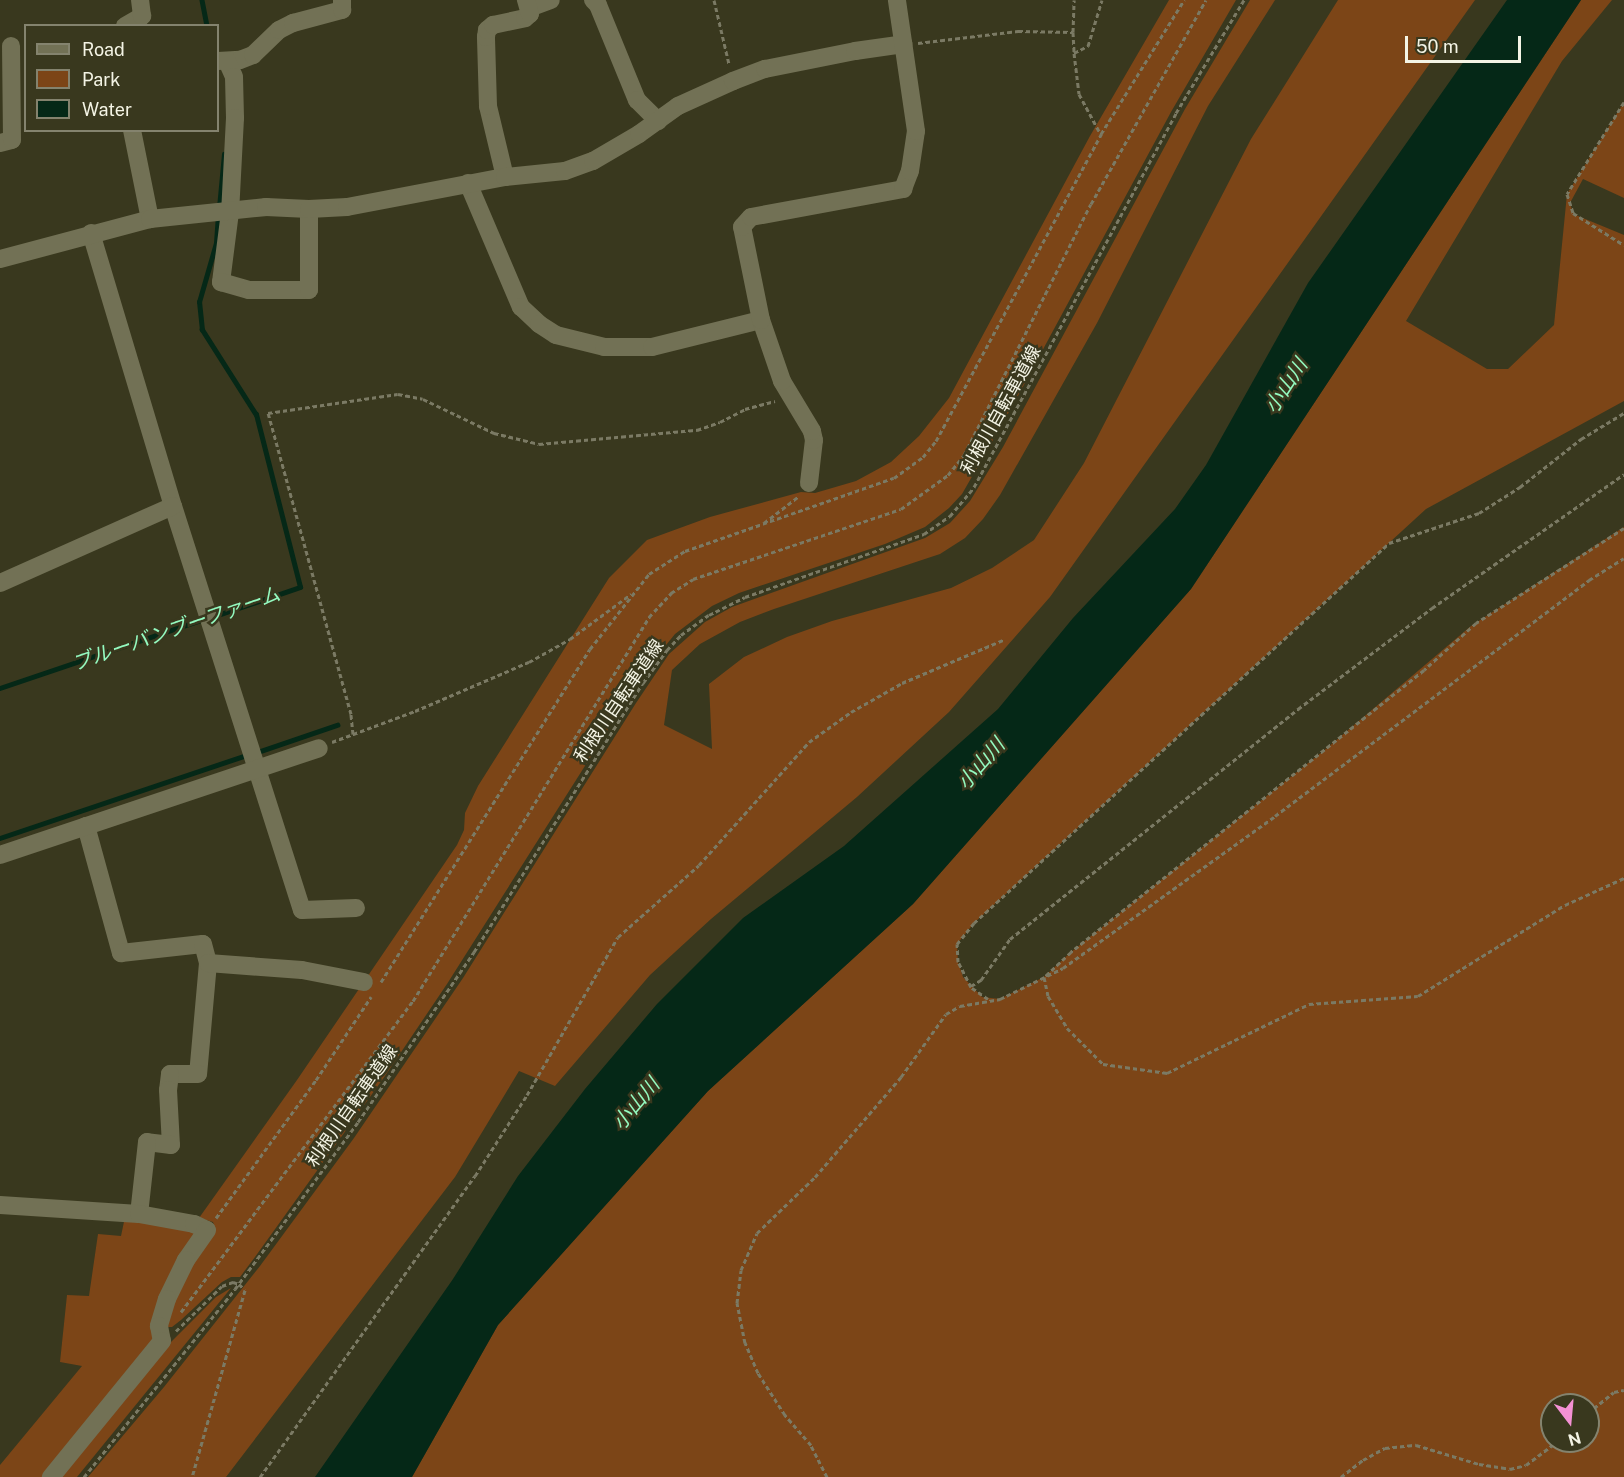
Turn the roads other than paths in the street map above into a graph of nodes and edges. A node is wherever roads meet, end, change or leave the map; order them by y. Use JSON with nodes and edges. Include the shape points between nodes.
{"nodes":[{"id":1,"x":140,"y":0,"type":"edge"},
{"id":2,"x":342,"y":0,"type":"edge"},
{"id":3,"x":551,"y":0,"type":"edge"},
{"id":4,"x":593,"y":0,"type":"edge"},
{"id":5,"x":897,"y":0,"type":"edge"},
{"id":6,"x":528,"y":4,"type":"edge"},
{"id":7,"x":128,"y":24,"type":"edge"},
{"id":8,"x":904,"y":44,"type":"junction"},
{"id":9,"x":10,"y":46,"type":"dead end"},
{"id":10,"x":222,"y":61,"type":"edge"},
{"id":11,"x":658,"y":121,"type":"junction"},
{"id":12,"x":132,"y":132,"type":"edge"},
{"id":13,"x":0,"y":143,"type":"edge"},
{"id":14,"x":505,"y":177,"type":"junction"},
{"id":15,"x":468,"y":183,"type":"junction"},
{"id":16,"x":309,"y":209,"type":"junction"},
{"id":17,"x":230,"y":212,"type":"junction"},
{"id":18,"x":150,"y":219,"type":"junction"},
{"id":19,"x":91,"y":233,"type":"junction"},
{"id":20,"x":0,"y":259,"type":"edge"},
{"id":21,"x":761,"y":320,"type":"junction"},
{"id":22,"x":809,"y":483,"type":"road end"},
{"id":23,"x":173,"y":506,"type":"junction"},
{"id":24,"x":0,"y":583,"type":"edge"},
{"id":25,"x":319,"y":747,"type":"road end"},
{"id":26,"x":257,"y":768,"type":"junction"},
{"id":27,"x":86,"y":826,"type":"junction"},
{"id":28,"x":0,"y":855,"type":"edge"},
{"id":29,"x":356,"y":908,"type":"dead end"},
{"id":30,"x":207,"y":963,"type":"junction"},
{"id":31,"x":372,"y":987,"type":"road end"},
{"id":32,"x":0,"y":1205,"type":"edge"},
{"id":33,"x":139,"y":1214,"type":"junction"},
{"id":34,"x":51,"y":1477,"type":"edge"}],
"edges":[{"from":1,"to":7,"type":"street","via":[[142,16]]},
{"from":2,"to":10,"type":"street","via":[[342,10],[293,23],[279,30],[253,55]]},
{"from":3,"to":6,"type":"street"},
{"from":4,"to":11,"type":"street","via":[[637,100]]},
{"from":5,"to":8,"type":"street"},
{"from":6,"to":14,"type":"street","via":[[530,14],[525,18],[494,25],[487,30],[486,37],[488,106]]},
{"from":8,"to":11,"type":"street","via":[[765,69],[678,106]]},
{"from":8,"to":21,"type":"street","via":[[916,131],[903,189],[751,217],[742,227]]},
{"from":9,"to":13,"type":"street","via":[[12,140]]},
{"from":10,"to":17,"type":"street","via":[[234,77]]},
{"from":11,"to":14,"type":"street","via":[[579,166]]},
{"from":12,"to":18,"type":"street"},
{"from":14,"to":15,"type":"street"},
{"from":15,"to":16,"type":"street","via":[[347,207]]},
{"from":15,"to":21,"type":"street","via":[[521,307],[556,335],[604,347],[652,347]]},
{"from":16,"to":17,"type":"street","via":[[266,207]]},
{"from":16,"to":17,"type":"street","via":[[309,290],[249,290],[220,282]]},
{"from":17,"to":18,"type":"street"},
{"from":18,"to":19,"type":"street"},
{"from":19,"to":20,"type":"street"},
{"from":19,"to":23,"type":"street"},
{"from":21,"to":22,"type":"street","via":[[782,381],[813,431]]},
{"from":23,"to":24,"type":"street"},
{"from":23,"to":26,"type":"street"},
{"from":25,"to":26,"type":"street"},
{"from":26,"to":27,"type":"street"},
{"from":26,"to":29,"type":"street","via":[[302,910]]},
{"from":27,"to":28,"type":"street"},
{"from":27,"to":30,"type":"street","via":[[121,953],[203,944]]},
{"from":30,"to":31,"type":"street","via":[[302,970]]},
{"from":30,"to":33,"type":"street","via":[[198,1074],[170,1074],[171,1145],[147,1142]]},
{"from":32,"to":33,"type":"street"},
{"from":33,"to":34,"type":"street","via":[[207,1230],[186,1260],[167,1299],[159,1326],[162,1341]]}]}
